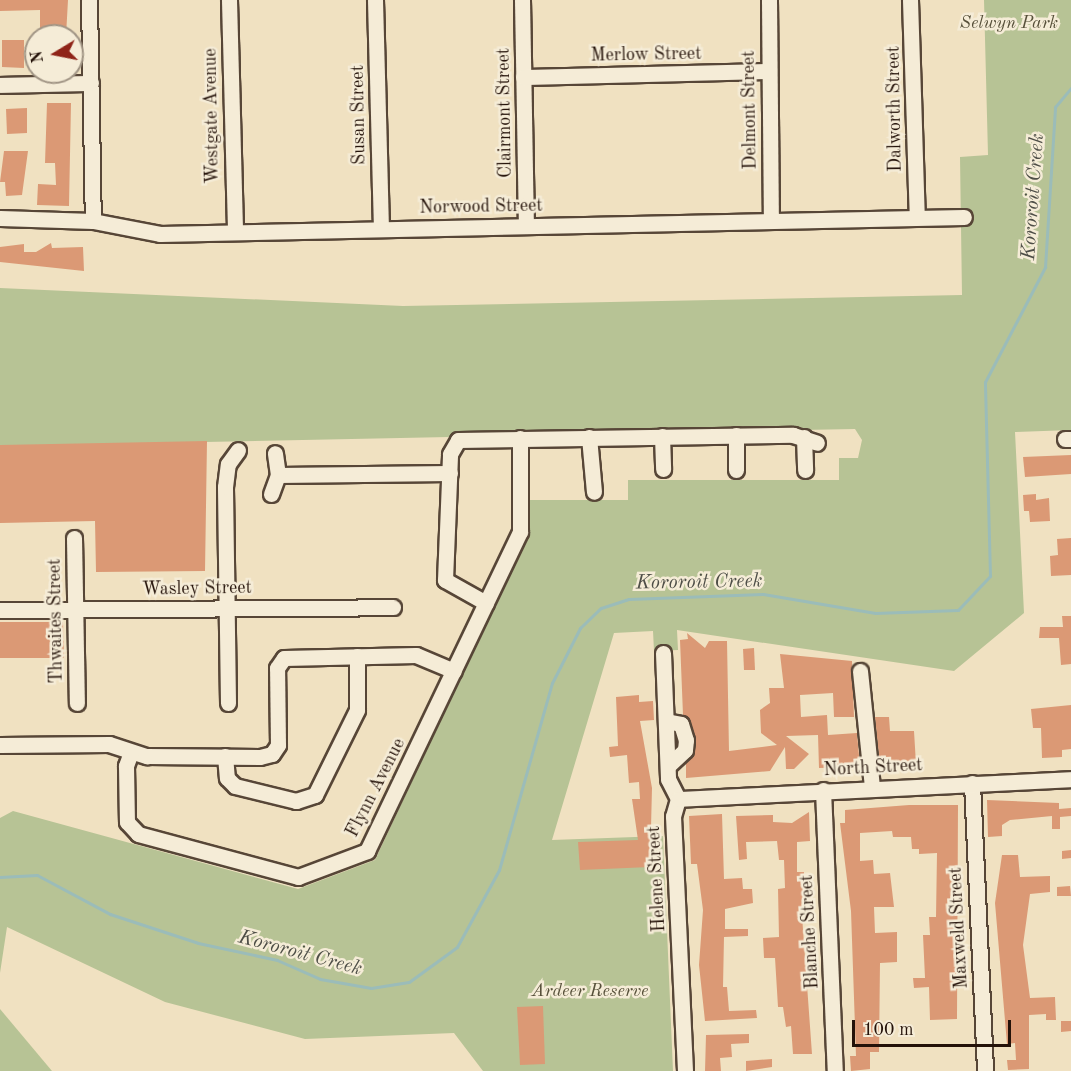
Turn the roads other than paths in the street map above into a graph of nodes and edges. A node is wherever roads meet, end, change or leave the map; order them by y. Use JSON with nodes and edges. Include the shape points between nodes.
{"nodes":[{"id":1,"x":89,"y":0,"type":"edge"},
{"id":2,"x":229,"y":0,"type":"edge"},
{"id":3,"x":375,"y":0,"type":"edge"},
{"id":4,"x":522,"y":0,"type":"edge"},
{"id":5,"x":769,"y":0,"type":"edge"},
{"id":6,"x":910,"y":0,"type":"edge"},
{"id":7,"x":769,"y":71,"type":"junction"},
{"id":8,"x":524,"y":77,"type":"junction"},
{"id":9,"x":91,"y":83,"type":"junction"},
{"id":10,"x":0,"y":86,"type":"edge"},
{"id":11,"x":917,"y":217,"type":"junction"},
{"id":12,"x":964,"y":217,"type":"dead end"},
{"id":13,"x":0,"y":218,"type":"edge"},
{"id":14,"x":771,"y":220,"type":"junction"},
{"id":15,"x":93,"y":221,"type":"junction"},
{"id":16,"x":526,"y":225,"type":"junction"},
{"id":17,"x":381,"y":228,"type":"junction"},
{"id":18,"x":235,"y":231,"type":"junction"},
{"id":19,"x":736,"y":435,"type":"junction"},
{"id":20,"x":662,"y":436,"type":"junction"},
{"id":21,"x":589,"y":437,"type":"junction"},
{"id":22,"x":520,"y":438,"type":"junction"},
{"id":23,"x":238,"y":450,"type":"dead end"},
{"id":24,"x":275,"y":453,"type":"dead end"},
{"id":25,"x":663,"y":468,"type":"dead end"},
{"id":26,"x":736,"y":470,"type":"dead end"},
{"id":27,"x":805,"y":470,"type":"dead end"},
{"id":28,"x":450,"y":473,"type":"junction"},
{"id":29,"x":278,"y":475,"type":"junction"},
{"id":30,"x":594,"y":492,"type":"dead end"},
{"id":31,"x":271,"y":494,"type":"dead end"},
{"id":32,"x":74,"y":538,"type":"dead end"},
{"id":33,"x":486,"y":603,"type":"junction"},
{"id":34,"x":393,"y":607,"type":"dead end"},
{"id":35,"x":227,"y":608,"type":"junction"},
{"id":36,"x":75,"y":609,"type":"junction"},
{"id":37,"x":0,"y":610,"type":"edge"},
{"id":38,"x":663,"y":653,"type":"dead end"},
{"id":39,"x":357,"y":656,"type":"junction"},
{"id":40,"x":454,"y":671,"type":"junction"},
{"id":41,"x":860,"y":671,"type":"dead end"},
{"id":42,"x":77,"y":703,"type":"dead end"},
{"id":43,"x":228,"y":703,"type":"dead end"},
{"id":44,"x":0,"y":744,"type":"edge"},
{"id":45,"x":20,"y":745,"type":"junction"},
{"id":46,"x":0,"y":750,"type":"edge"},
{"id":47,"x":131,"y":752,"type":"junction"},
{"id":48,"x":225,"y":756,"type":"junction"},
{"id":49,"x":1071,"y":779,"type":"edge"},
{"id":50,"x":972,"y":783,"type":"junction"},
{"id":51,"x":872,"y":788,"type":"junction"},
{"id":52,"x":823,"y":790,"type":"junction"},
{"id":53,"x":678,"y":799,"type":"junction"},
{"id":54,"x":685,"y":1071,"type":"edge"},
{"id":55,"x":836,"y":1071,"type":"edge"},
{"id":56,"x":985,"y":1071,"type":"edge"}],
"edges":[{"from":1,"to":9,"type":"street"},
{"from":2,"to":18,"type":"street","name":"Westgate Avenue"},
{"from":3,"to":17,"type":"street","name":"Susan Street"},
{"from":4,"to":8,"type":"street","name":"Clairmont Street"},
{"from":5,"to":7,"type":"street","name":"Delmont Street"},
{"from":6,"to":11,"type":"street","name":"Dalworth Street"},
{"from":7,"to":8,"type":"street","name":"Merlow Street"},
{"from":7,"to":14,"type":"street","name":"Delmont Street"},
{"from":8,"to":16,"type":"street","name":"Clairmont Street"},
{"from":9,"to":10,"type":"street"},
{"from":9,"to":15,"type":"street"},
{"from":11,"to":12,"type":"street","name":"Norwood Street"},
{"from":11,"to":14,"type":"street","name":"Norwood Street"},
{"from":13,"to":15,"type":"street","name":"Norwood Street"},
{"from":14,"to":16,"type":"street","name":"Norwood Street"},
{"from":15,"to":18,"type":"street","name":"Norwood Street","via":[[160,234]]},
{"from":16,"to":17,"type":"street","name":"Norwood Street"},
{"from":17,"to":18,"type":"street","name":"Norwood Street"},
{"from":19,"to":20,"type":"street"},
{"from":19,"to":26,"type":"street"},
{"from":19,"to":27,"type":"street","via":[[810,440]]},
{"from":20,"to":21,"type":"street"},
{"from":20,"to":25,"type":"street"},
{"from":21,"to":22,"type":"street"},
{"from":21,"to":30,"type":"street"},
{"from":22,"to":28,"type":"street","via":[[458,441],[451,449]]},
{"from":22,"to":33,"type":"street","name":"Flynn Avenue","via":[[520,532]]},
{"from":23,"to":35,"type":"street","via":[[226,471]]},
{"from":24,"to":29,"type":"street"},
{"from":28,"to":29,"type":"street"},
{"from":28,"to":33,"type":"street","via":[[445,580]]},
{"from":29,"to":31,"type":"street"},
{"from":32,"to":36,"type":"street","name":"Thwaites Street"},
{"from":33,"to":40,"type":"street","name":"Flynn Avenue"},
{"from":34,"to":35,"type":"street","name":"Wasley Street"},
{"from":35,"to":36,"type":"street","name":"Wasley Street"},
{"from":35,"to":43,"type":"street"},
{"from":36,"to":37,"type":"street","name":"Wasley Street"},
{"from":36,"to":42,"type":"street","name":"Thwaites Street"},
{"from":38,"to":53,"type":"street","name":"Helene Street","via":[[668,766]]},
{"from":39,"to":40,"type":"street","via":[[421,656]]},
{"from":39,"to":48,"type":"street","via":[[284,658],[277,668],[278,745],[272,754],[260,757]]},
{"from":39,"to":48,"type":"street","via":[[355,716],[315,795],[296,801],[235,786],[227,778]]},
{"from":40,"to":47,"type":"street","name":"Flynn Avenue","via":[[371,848],[307,876],[130,830],[126,766]]},
{"from":41,"to":51,"type":"street"},
{"from":44,"to":45,"type":"street"},
{"from":45,"to":46,"type":"street"},
{"from":45,"to":47,"type":"street","via":[[109,744]]},
{"from":47,"to":48,"type":"street"},
{"from":49,"to":50,"type":"street","name":"North Street"},
{"from":50,"to":51,"type":"street","name":"North Street"},
{"from":50,"to":56,"type":"street","name":"Maxweld Street"},
{"from":51,"to":52,"type":"street","name":"North Street"},
{"from":52,"to":53,"type":"street","name":"North Street"},
{"from":52,"to":55,"type":"street","name":"Blanche Street"},
{"from":53,"to":54,"type":"street","name":"Helene Street","via":[[673,816]]}]}
